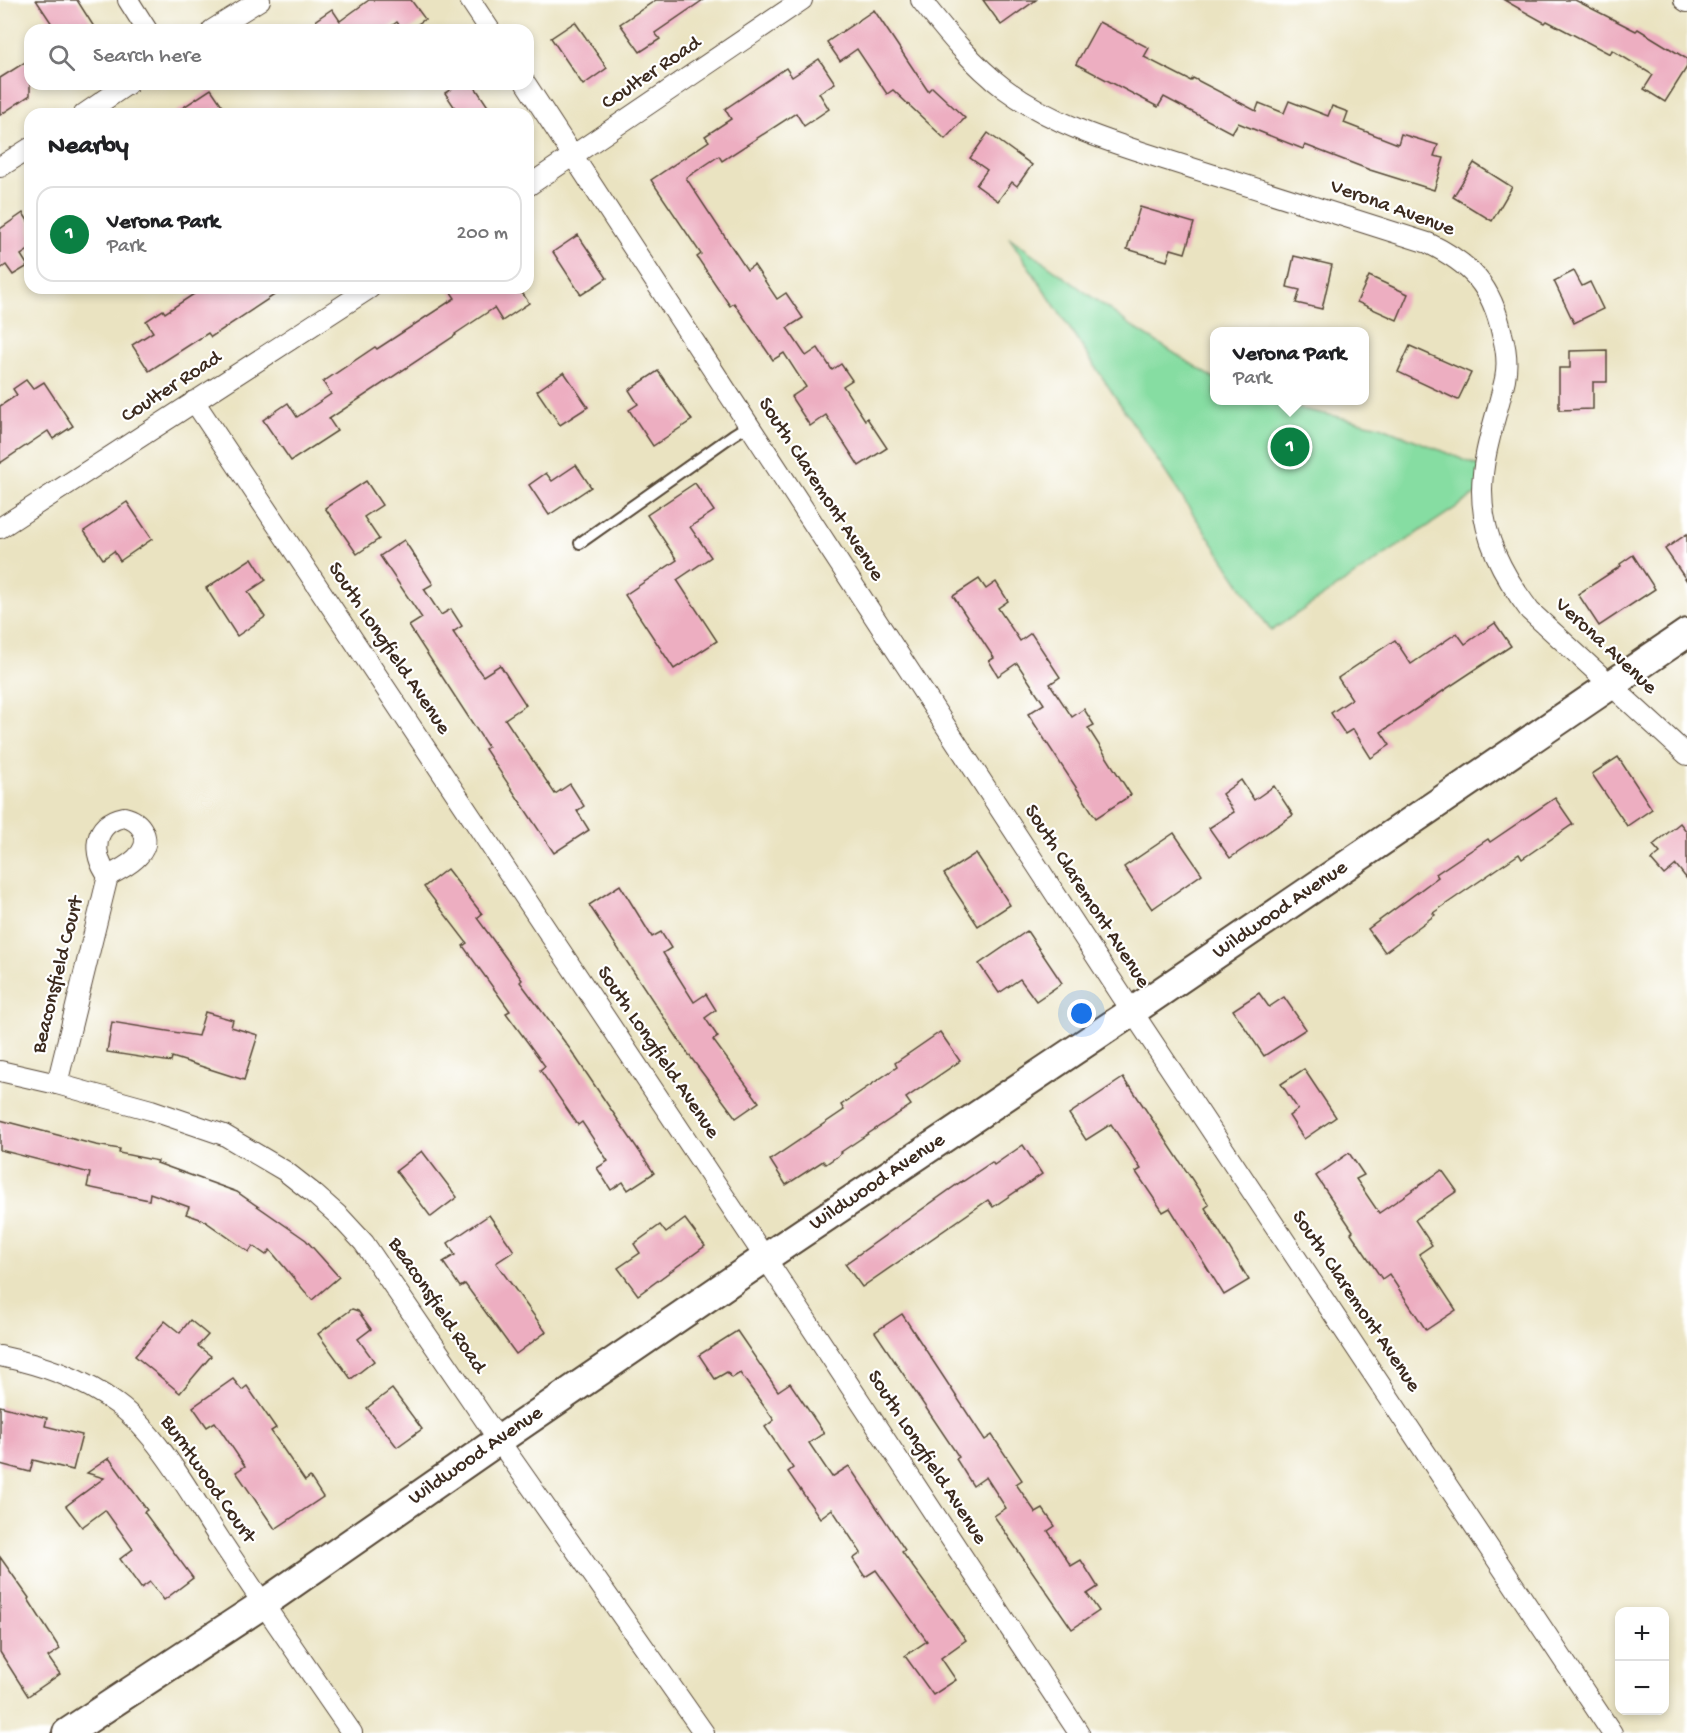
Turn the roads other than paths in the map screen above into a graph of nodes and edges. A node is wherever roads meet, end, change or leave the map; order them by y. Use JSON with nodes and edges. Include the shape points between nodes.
{"nodes":[{"id":1,"x":128,"y":0,"type":"edge"},
{"id":2,"x":260,"y":0,"type":"edge"},
{"id":3,"x":470,"y":0,"type":"edge"},
{"id":4,"x":802,"y":0,"type":"edge"},
{"id":5,"x":921,"y":0,"type":"edge"},
{"id":6,"x":143,"y":24,"type":"edge"},
{"id":7,"x":222,"y":24,"type":"edge"},
{"id":8,"x":486,"y":24,"type":"edge"},
{"id":9,"x":119,"y":90,"type":"edge"},
{"id":10,"x":529,"y":90,"type":"edge"},
{"id":11,"x":93,"y":108,"type":"edge"},
{"id":12,"x":24,"y":152,"type":"edge"},
{"id":13,"x":573,"y":157,"type":"junction"},
{"id":14,"x":0,"y":167,"type":"edge"},
{"id":15,"x":534,"y":182,"type":"edge"},
{"id":16,"x":361,"y":294,"type":"edge"},
{"id":17,"x":194,"y":401,"type":"junction"},
{"id":18,"x":749,"y":425,"type":"junction"},
{"id":19,"x":0,"y":528,"type":"edge"},
{"id":20,"x":580,"y":543,"type":"dead end"},
{"id":21,"x":1687,"y":633,"type":"edge"},
{"id":22,"x":1612,"y":685,"type":"junction"},
{"id":23,"x":1687,"y":755,"type":"edge"},
{"id":24,"x":108,"y":876,"type":"dead end"},
{"id":25,"x":1132,"y":1011,"type":"junction"},
{"id":26,"x":0,"y":1071,"type":"edge"},
{"id":27,"x":57,"y":1084,"type":"junction"},
{"id":28,"x":765,"y":1258,"type":"junction"},
{"id":29,"x":0,"y":1356,"type":"edge"},
{"id":30,"x":499,"y":1440,"type":"junction"},
{"id":31,"x":263,"y":1604,"type":"junction"},
{"id":32,"x":67,"y":1733,"type":"edge"},
{"id":33,"x":352,"y":1733,"type":"edge"},
{"id":34,"x":704,"y":1733,"type":"edge"},
{"id":35,"x":1079,"y":1733,"type":"edge"},
{"id":36,"x":1612,"y":1733,"type":"edge"}],
"edges":[{"from":1,"to":6,"type":"street"},
{"from":2,"to":7,"type":"street"},
{"from":3,"to":8,"type":"street"},
{"from":4,"to":13,"type":"street","name":"Coulter Road"},
{"from":5,"to":22,"type":"street","name":"Verona Avenue","via":[[971,60],[1029,105],[1067,125],[1120,146],[1428,243],[1458,260],[1477,277],[1492,299],[1506,349],[1506,376],[1484,468],[1482,490],[1488,533],[1498,563],[1530,611]]},
{"from":9,"to":11,"type":"street"},
{"from":10,"to":13,"type":"street","name":"South Claremont Avenue"},
{"from":12,"to":14,"type":"street"},
{"from":13,"to":15,"type":"street","name":"Coulter Road"},
{"from":13,"to":18,"type":"street","name":"South Claremont Avenue"},
{"from":16,"to":17,"type":"street","name":"Coulter Road"},
{"from":17,"to":19,"type":"street","name":"Coulter Road"},
{"from":17,"to":28,"type":"street","name":"South Longfield Avenue"},
{"from":18,"to":20,"type":"lane"},
{"from":18,"to":25,"type":"street","name":"South Claremont Avenue"},
{"from":21,"to":22,"type":"street","name":"Wildwood Avenue"},
{"from":22,"to":23,"type":"street","name":"Verona Avenue"},
{"from":22,"to":25,"type":"street","name":"Wildwood Avenue"},
{"from":24,"to":27,"type":"street","name":"Beaconsfield Court"},
{"from":25,"to":28,"type":"street","name":"Wildwood Avenue"},
{"from":25,"to":36,"type":"street","name":"South Claremont Avenue"},
{"from":26,"to":27,"type":"street","name":"Beaconsfield Road"},
{"from":27,"to":30,"type":"street","name":"Beaconsfield Road","via":[[224,1135],[285,1171],[313,1193],[364,1243]]},
{"from":28,"to":30,"type":"street","name":"Wildwood Avenue"},
{"from":28,"to":35,"type":"street","name":"South Longfield Avenue"},
{"from":29,"to":31,"type":"street","name":"Burntwood Court","via":[[87,1384],[135,1420],[159,1447]]},
{"from":30,"to":31,"type":"street","name":"Wildwood Avenue"},
{"from":30,"to":34,"type":"street","name":"Beaconsfield Road"},
{"from":31,"to":32,"type":"street","name":"Wildwood Avenue"},
{"from":31,"to":33,"type":"street","name":"Burntwood Court"}]}
